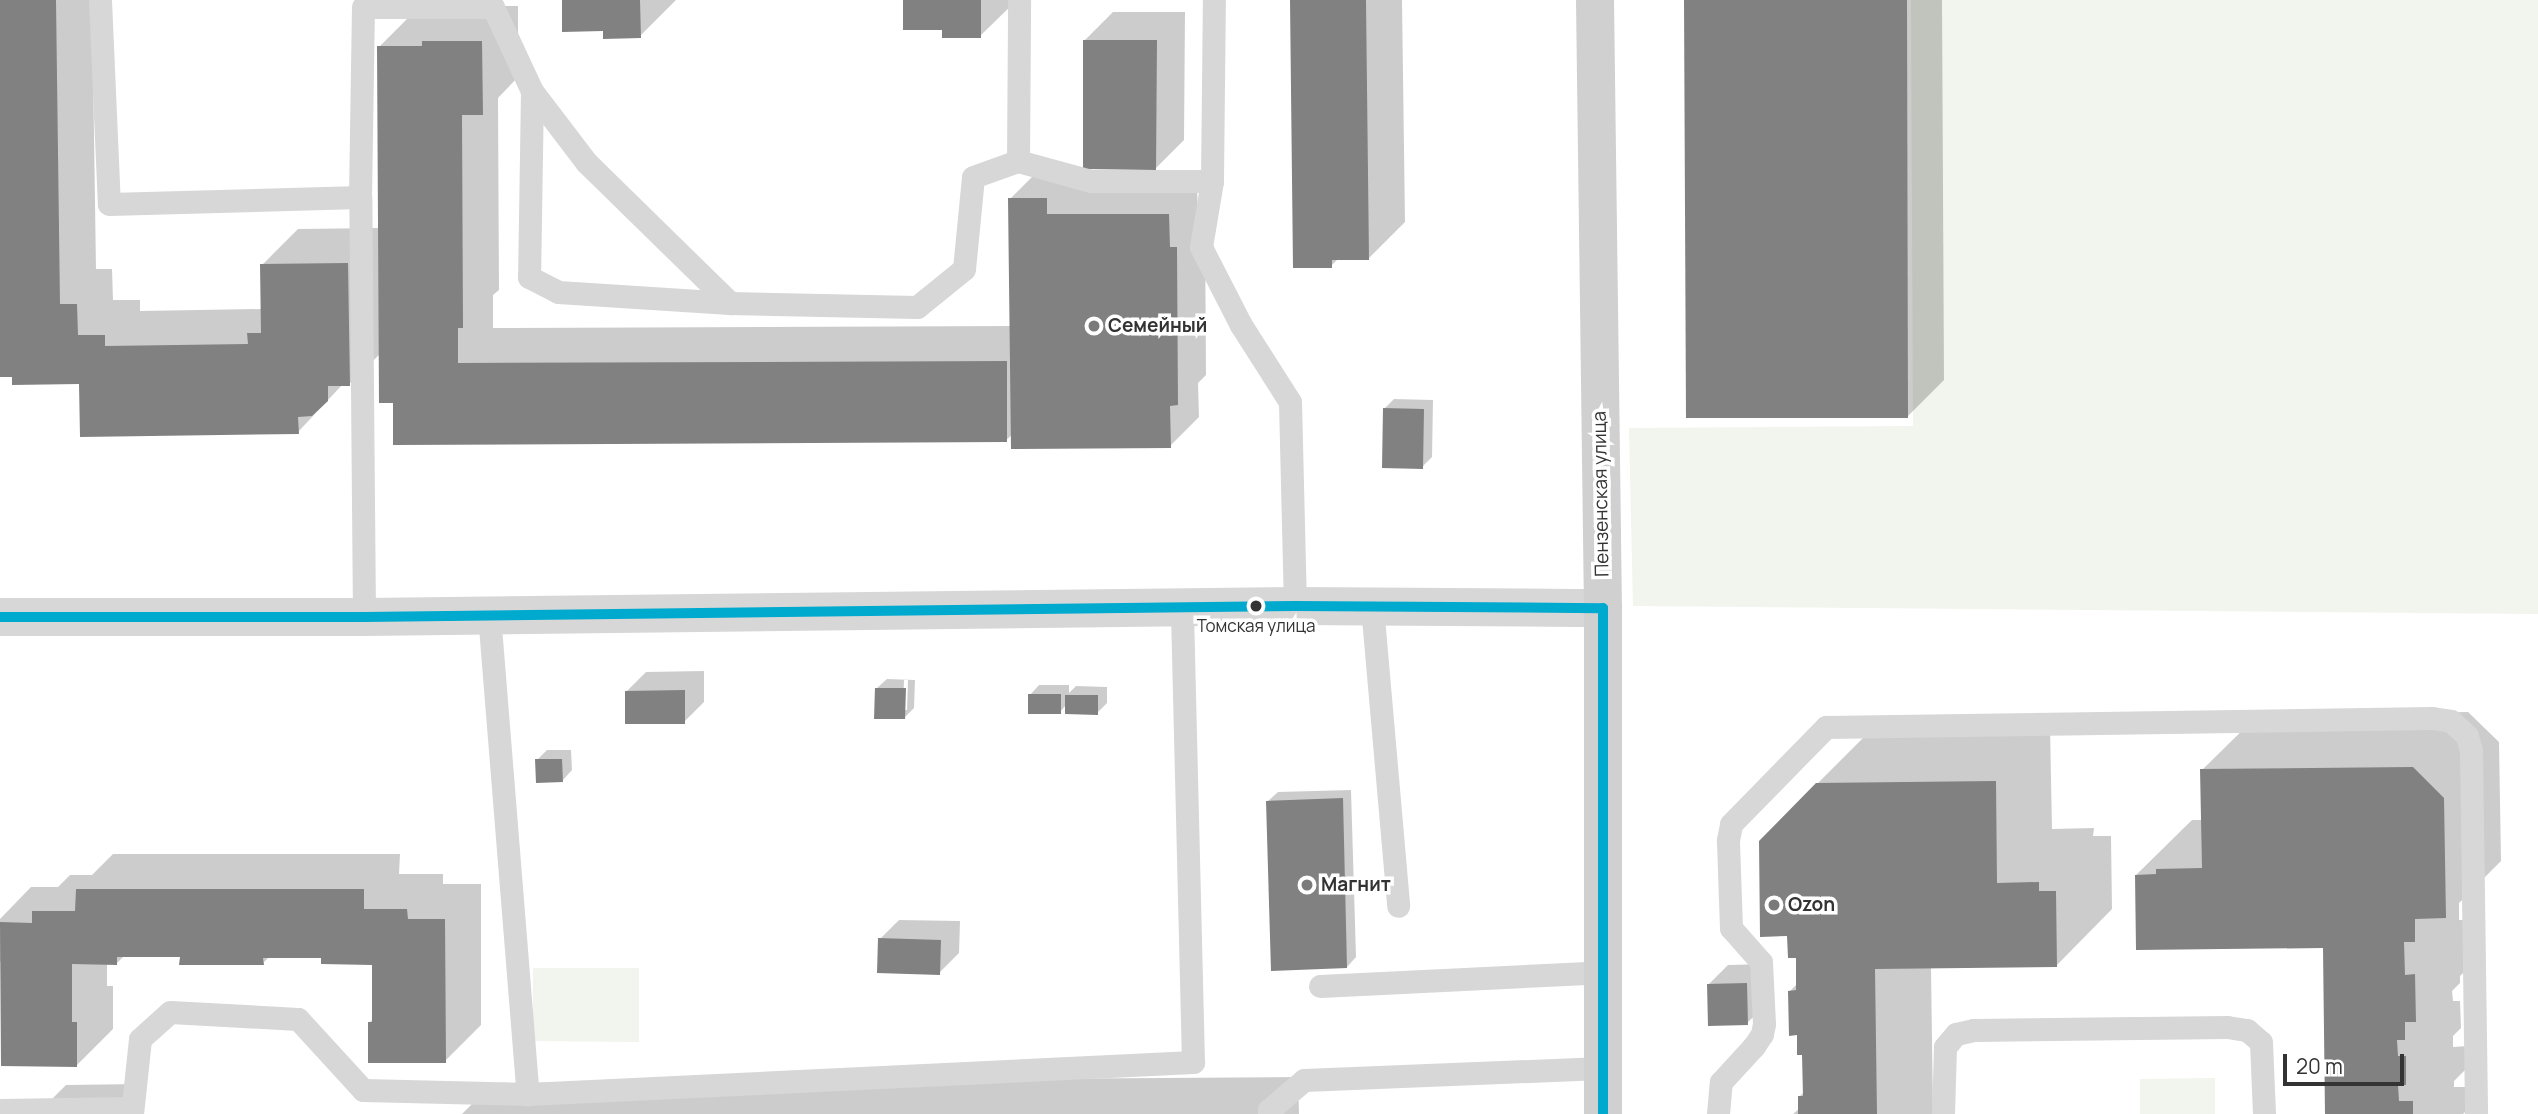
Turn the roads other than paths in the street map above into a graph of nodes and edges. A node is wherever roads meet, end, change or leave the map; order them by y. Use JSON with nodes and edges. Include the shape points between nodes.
{"nodes":[{"id":1,"x":100,"y":0,"type":"edge"},
{"id":2,"x":1019,"y":0,"type":"edge"},
{"id":3,"x":1214,"y":0,"type":"edge"},
{"id":4,"x":1595,"y":0,"type":"edge"},
{"id":5,"x":357,"y":4,"type":"edge"},
{"id":6,"x":491,"y":4,"type":"edge"},
{"id":7,"x":532,"y":91,"type":"junction"},
{"id":8,"x":1018,"y":161,"type":"junction"},
{"id":9,"x":1212,"y":181,"type":"junction"},
{"id":10,"x":360,"y":197,"type":"junction"},
{"id":11,"x":730,"y":303,"type":"junction"},
{"id":12,"x":1295,"y":606,"type":"junction"},
{"id":13,"x":1372,"y":606,"type":"junction"},
{"id":14,"x":1603,"y":608,"type":"junction"},
{"id":15,"x":1182,"y":609,"type":"junction"},
{"id":16,"x":489,"y":614,"type":"junction"},
{"id":17,"x":0,"y":617,"type":"edge"},
{"id":18,"x":364,"y":617,"type":"junction"},
{"id":19,"x":1398,"y":906,"type":"dead end"},
{"id":20,"x":1603,"y":972,"type":"junction"},
{"id":21,"x":1320,"y":986,"type":"dead end"},
{"id":22,"x":1602,"y":1068,"type":"junction"},
{"id":23,"x":528,"y":1094,"type":"junction"},
{"id":24,"x":0,"y":1110,"type":"edge"},
{"id":25,"x":132,"y":1111,"type":"edge"},
{"id":26,"x":1269,"y":1114,"type":"edge"},
{"id":27,"x":1603,"y":1114,"type":"edge"},
{"id":28,"x":1718,"y":1114,"type":"edge"},
{"id":29,"x":1943,"y":1114,"type":"edge"},
{"id":30,"x":2264,"y":1114,"type":"edge"},
{"id":31,"x":2476,"y":1114,"type":"edge"}],
"edges":[{"from":1,"to":10,"type":"lane","via":[[109,204]]},
{"from":2,"to":8,"type":"lane"},
{"from":3,"to":9,"type":"lane"},
{"from":4,"to":14,"type":"street","name":"Пензенская улица"},
{"from":5,"to":6,"type":"lane"},
{"from":5,"to":10,"type":"lane"},
{"from":6,"to":7,"type":"lane"},
{"from":7,"to":11,"type":"lane","via":[[586,162]]},
{"from":7,"to":11,"type":"lane","via":[[529,277],[558,292]]},
{"from":8,"to":9,"type":"lane","via":[[1091,181]]},
{"from":8,"to":11,"type":"lane","via":[[973,177],[964,269],[917,307]]},
{"from":9,"to":12,"type":"lane","via":[[1201,247],[1241,324],[1290,402]]},
{"from":10,"to":18,"type":"lane"},
{"from":12,"to":13,"type":"street"},
{"from":12,"to":15,"type":"street"},
{"from":13,"to":14,"type":"street"},
{"from":13,"to":19,"type":"lane"},
{"from":14,"to":20,"type":"street","name":"Пензенская улица"},
{"from":15,"to":16,"type":"street"},
{"from":15,"to":23,"type":"lane","via":[[1193,1062]]},
{"from":16,"to":18,"type":"street"},
{"from":16,"to":23,"type":"lane"},
{"from":17,"to":18,"type":"street"},
{"from":20,"to":21,"type":"lane"},
{"from":20,"to":22,"type":"street","name":"Пензенская улица"},
{"from":22,"to":26,"type":"lane","via":[[1304,1080]]},
{"from":22,"to":27,"type":"street","name":"Пензенская улица"},
{"from":23,"to":25,"type":"lane","via":[[363,1090],[298,1019],[170,1012],[140,1039]]},
{"from":24,"to":25,"type":"lane"},
{"from":28,"to":31,"type":"lane","via":[[1721,1083],[1754,1046],[1764,1024],[1761,962],[1731,928],[1731,824],[1826,727],[2432,718],[2451,721],[2467,736],[2471,751]]},
{"from":29,"to":30,"type":"lane","via":[[1945,1047],[1956,1034],[1973,1030],[2227,1027],[2247,1030],[2261,1042]]}]}
